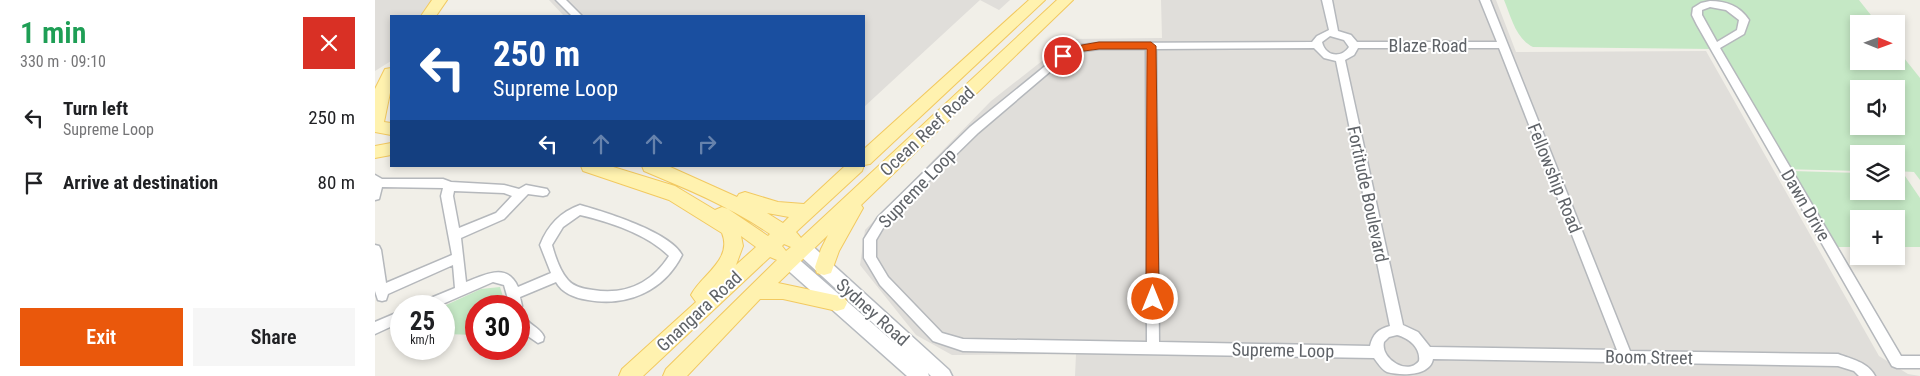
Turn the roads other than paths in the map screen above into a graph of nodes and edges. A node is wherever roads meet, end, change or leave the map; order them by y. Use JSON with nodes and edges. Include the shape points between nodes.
{"nodes":[{"id":1,"x":440,"y":0,"type":"edge"},
{"id":2,"x":561,"y":0,"type":"edge"},
{"id":3,"x":1038,"y":0,"type":"edge"},
{"id":4,"x":1066,"y":0,"type":"edge"},
{"id":5,"x":1327,"y":0,"type":"edge"},
{"id":6,"x":1485,"y":0,"type":"edge"},
{"id":7,"x":429,"y":15,"type":"edge"},
{"id":8,"x":576,"y":15,"type":"edge"},
{"id":9,"x":1334,"y":33,"type":"junction"},
{"id":10,"x":1317,"y":45,"type":"junction"},
{"id":11,"x":1354,"y":45,"type":"junction"},
{"id":12,"x":1502,"y":45,"type":"junction"},
{"id":13,"x":1151,"y":46,"type":"junction"},
{"id":14,"x":1715,"y":47,"type":"junction"},
{"id":15,"x":1339,"y":58,"type":"junction"},
{"id":16,"x":390,"y":66,"type":"edge"},
{"id":17,"x":390,"y":75,"type":"edge"},
{"id":18,"x":375,"y":83,"type":"edge"},
{"id":19,"x":379,"y":127,"type":"edge"},
{"id":20,"x":390,"y":149,"type":"edge"},
{"id":21,"x":375,"y":152,"type":"edge"},
{"id":22,"x":865,"y":158,"type":"edge"},
{"id":23,"x":592,"y":167,"type":"edge"},
{"id":24,"x":652,"y":167,"type":"edge"},
{"id":25,"x":855,"y":167,"type":"edge"},
{"id":26,"x":376,"y":181,"type":"edge"},
{"id":27,"x":449,"y":186,"type":"junction"},
{"id":28,"x":866,"y":188,"type":"junction"},
{"id":29,"x":543,"y":192,"type":"dead end"},
{"id":30,"x":669,"y":192,"type":"junction"},
{"id":31,"x":521,"y":194,"type":"junction"},
{"id":32,"x":718,"y":194,"type":"junction"},
{"id":33,"x":375,"y":196,"type":"edge"},
{"id":34,"x":807,"y":211,"type":"junction"},
{"id":35,"x":783,"y":233,"type":"junction"},
{"id":36,"x":455,"y":235,"type":"junction"},
{"id":37,"x":769,"y":246,"type":"junction"},
{"id":38,"x":803,"y":248,"type":"junction"},
{"id":39,"x":375,"y":250,"type":"edge"},
{"id":40,"x":457,"y":258,"type":"junction"},
{"id":41,"x":789,"y":261,"type":"junction"},
{"id":42,"x":824,"y":268,"type":"junction"},
{"id":43,"x":558,"y":275,"type":"junction"},
{"id":44,"x":461,"y":291,"type":"junction"},
{"id":45,"x":756,"y":291,"type":"junction"},
{"id":46,"x":451,"y":295,"type":"edge"},
{"id":47,"x":512,"y":295,"type":"edge"},
{"id":48,"x":524,"y":295,"type":"edge"},
{"id":49,"x":837,"y":303,"type":"junction"},
{"id":50,"x":390,"y":321,"type":"edge"},
{"id":51,"x":375,"y":328,"type":"edge"},
{"id":52,"x":1397,"y":329,"type":"junction"},
{"id":53,"x":530,"y":331,"type":"edge"},
{"id":54,"x":538,"y":337,"type":"dead end"},
{"id":55,"x":1153,"y":348,"type":"junction"},
{"id":56,"x":1377,"y":352,"type":"junction"},
{"id":57,"x":1425,"y":353,"type":"junction"},
{"id":58,"x":1626,"y":356,"type":"junction"},
{"id":59,"x":1920,"y":362,"type":"edge"},
{"id":60,"x":635,"y":370,"type":"edge"},
{"id":61,"x":1406,"y":375,"type":"edge"},
{"id":62,"x":673,"y":376,"type":"edge"},
{"id":63,"x":920,"y":376,"type":"edge"},
{"id":64,"x":943,"y":376,"type":"edge"},
{"id":65,"x":1868,"y":376,"type":"edge"}],
"edges":[{"from":1,"to":7,"type":"main road"},
{"from":2,"to":8,"type":"street"},
{"from":3,"to":22,"type":"main road","name":"Ocean Reef Road"},
{"from":4,"to":28,"type":"main road","name":"Ocean Reef Road"},
{"from":5,"to":9,"type":"street"},
{"from":6,"to":12,"type":"street","name":"Fellowship Road"},
{"from":9,"to":10,"type":"street","via":[[1319,38]]},
{"from":9,"to":11,"type":"street","via":[[1346,36]]},
{"from":10,"to":13,"type":"street","name":"Supreme Loop"},
{"from":10,"to":15,"type":"street","via":[[1327,56]]},
{"from":11,"to":12,"type":"street","name":"Blaze Road"},
{"from":11,"to":15,"type":"street","via":[[1350,55]]},
{"from":12,"to":58,"type":"street","name":"Fellowship Road"},
{"from":13,"to":55,"type":"street"},
{"from":13,"to":55,"type":"street","name":"Supreme Loop","via":[[1099,46],[1082,48],[1063,56],[974,130],[883,220],[870,239],[870,258],[884,281],[938,337],[963,345]]},
{"from":14,"to":14,"type":"street","via":[[1697,15],[1698,8],[1708,2],[1730,6],[1744,20],[1741,32]]},
{"from":14,"to":59,"type":"street","name":"Dawn Drive","via":[[1897,362]]},
{"from":15,"to":52,"type":"street","name":"Fortitude Boulevard"},
{"from":16,"to":18,"type":"main road"},
{"from":17,"to":19,"type":"main road","via":[[381,93]]},
{"from":20,"to":21,"type":"main road"},
{"from":23,"to":30,"type":"main road"},
{"from":24,"to":32,"type":"main road"},
{"from":25,"to":34,"type":"main road","name":"Ocean Reef Road"},
{"from":26,"to":27,"type":"street","via":[[443,183]]},
{"from":26,"to":33,"type":"street"},
{"from":27,"to":31,"type":"street","via":[[504,189]]},
{"from":27,"to":36,"type":"street","via":[[447,196]]},
{"from":28,"to":38,"type":"main road","name":"Ocean Reef Road"},
{"from":28,"to":42,"type":"main road","via":[[830,249]]},
{"from":29,"to":31,"type":"street","via":[[526,188]]},
{"from":30,"to":37,"type":"main road","via":[[721,214]]},
{"from":30,"to":60,"type":"main road","via":[[729,228],[734,237],[734,252],[709,287],[668,328]]},
{"from":31,"to":36,"type":"street","via":[[500,216]]},
{"from":32,"to":34,"type":"main road","via":[[778,209]]},
{"from":32,"to":35,"type":"main road"},
{"from":34,"to":35,"type":"main road","name":"Ocean Reef Road"},
{"from":35,"to":37,"type":"main road","name":"Ocean Reef Road"},
{"from":35,"to":38,"type":"main road"},
{"from":36,"to":40,"type":"street"},
{"from":37,"to":41,"type":"main road"},
{"from":37,"to":60,"type":"main road","name":"Gnangara Road"},
{"from":38,"to":41,"type":"main road","name":"Ocean Reef Road"},
{"from":38,"to":42,"type":"street","name":"Sydney Road"},
{"from":39,"to":40,"type":"street","via":[[381,294]]},
{"from":40,"to":44,"type":"street"},
{"from":41,"to":45,"type":"main road","name":"Gnangara Road"},
{"from":41,"to":49,"type":"street","name":"Sydney Road"},
{"from":42,"to":64,"type":"street","name":"Sydney Road"},
{"from":43,"to":43,"type":"street","via":[[564,285],[576,291],[594,296],[625,296],[673,265],[676,255],[671,248],[652,237],[581,210],[566,217],[549,237],[546,246]]},
{"from":43,"to":48,"type":"street"},
{"from":44,"to":46,"type":"street"},
{"from":44,"to":47,"type":"street","via":[[492,277],[501,277],[507,280]]},
{"from":45,"to":49,"type":"main road","via":[[783,291]]},
{"from":45,"to":62,"type":"main road","name":"Gnangara Road"},
{"from":49,"to":63,"type":"street","name":"Sydney Road"},
{"from":50,"to":51,"type":"street"},
{"from":52,"to":56,"type":"street","via":[[1389,330],[1379,338]]},
{"from":52,"to":57,"type":"street","via":[[1413,334],[1420,340]]},
{"from":53,"to":54,"type":"street"},
{"from":55,"to":56,"type":"street","name":"Supreme Loop"},
{"from":56,"to":61,"type":"street","via":[[1391,370]]},
{"from":57,"to":58,"type":"street","name":"Boom Street"},
{"from":57,"to":61,"type":"street","via":[[1421,369]]},
{"from":58,"to":65,"type":"street","name":"Boom Street","via":[[1838,360],[1858,367]]}]}
